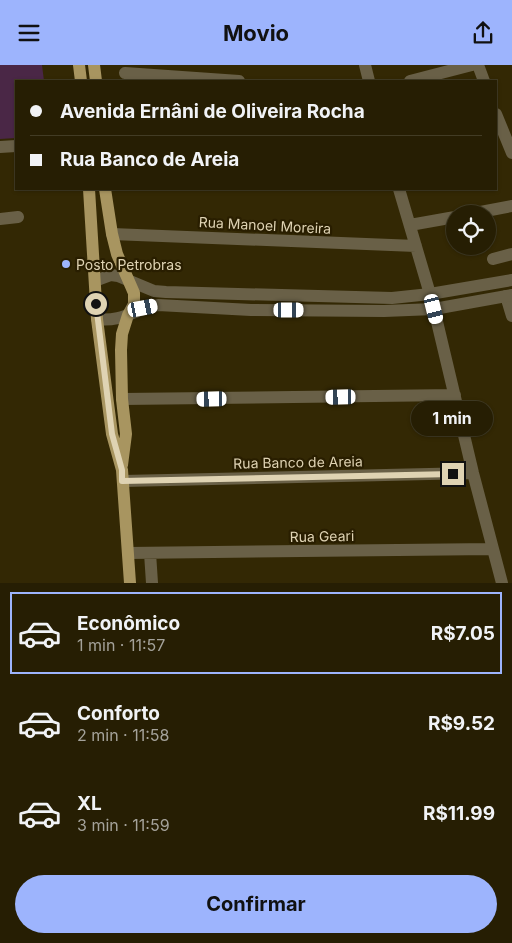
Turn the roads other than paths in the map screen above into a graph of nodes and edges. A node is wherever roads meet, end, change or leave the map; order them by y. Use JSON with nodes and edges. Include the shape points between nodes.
{"nodes":[{"id":1,"x":79,"y":65,"type":"edge"},
{"id":2,"x":94,"y":65,"type":"edge"},
{"id":3,"x":365,"y":65,"type":"edge"},
{"id":4,"x":472,"y":65,"type":"edge"},
{"id":5,"x":478,"y":65,"type":"edge"},
{"id":6,"x":125,"y":73,"type":"edge"},
{"id":7,"x":81,"y":80,"type":"edge"},
{"id":8,"x":96,"y":80,"type":"edge"},
{"id":9,"x":225,"y":80,"type":"edge"},
{"id":10,"x":370,"y":80,"type":"edge"},
{"id":11,"x":414,"y":80,"type":"edge"},
{"id":12,"x":484,"y":80,"type":"edge"},
{"id":13,"x":497,"y":116,"type":"edge"},
{"id":14,"x":504,"y":133,"type":"edge"},
{"id":15,"x":15,"y":146,"type":"edge"},
{"id":16,"x":0,"y":147,"type":"edge"},
{"id":17,"x":512,"y":153,"type":"edge"},
{"id":18,"x":89,"y":190,"type":"edge"},
{"id":19,"x":105,"y":190,"type":"edge"},
{"id":20,"x":400,"y":190,"type":"edge"},
{"id":21,"x":512,"y":206,"type":"edge"},
{"id":22,"x":496,"y":209,"type":"edge"},
{"id":23,"x":18,"y":217,"type":"dead end"},
{"id":24,"x":0,"y":219,"type":"edge"},
{"id":25,"x":446,"y":219,"type":"edge"},
{"id":26,"x":410,"y":225,"type":"junction"},
{"id":27,"x":112,"y":234,"type":"junction"},
{"id":28,"x":416,"y":246,"type":"junction"},
{"id":29,"x":512,"y":253,"type":"edge"},
{"id":30,"x":493,"y":259,"type":"dead end"},
{"id":31,"x":512,"y":280,"type":"edge"},
{"id":32,"x":95,"y":281,"type":"junction"},
{"id":33,"x":130,"y":282,"type":"junction"},
{"id":34,"x":470,"y":287,"type":"junction"},
{"id":35,"x":430,"y":294,"type":"junction"},
{"id":36,"x":509,"y":295,"type":"edge"},
{"id":37,"x":472,"y":301,"type":"junction"},
{"id":38,"x":434,"y":309,"type":"junction"},
{"id":39,"x":128,"y":315,"type":"junction"},
{"id":40,"x":512,"y":316,"type":"edge"},
{"id":41,"x":97,"y":319,"type":"junction"},
{"id":42,"x":455,"y":395,"type":"junction"},
{"id":43,"x":122,"y":399,"type":"junction"},
{"id":44,"x":473,"y":473,"type":"junction"},
{"id":45,"x":122,"y":475,"type":"junction"},
{"id":46,"x":493,"y":549,"type":"junction"},
{"id":47,"x":128,"y":553,"type":"junction"},
{"id":48,"x":150,"y":553,"type":"junction"},
{"id":49,"x":130,"y":583,"type":"edge"},
{"id":50,"x":152,"y":583,"type":"edge"},
{"id":51,"x":502,"y":583,"type":"edge"}],
"edges":[{"from":1,"to":7,"type":"main road"},
{"from":2,"to":8,"type":"main road"},
{"from":3,"to":10,"type":"street"},
{"from":4,"to":11,"type":"street"},
{"from":5,"to":12,"type":"street"},
{"from":6,"to":9,"type":"street"},
{"from":13,"to":14,"type":"street"},
{"from":14,"to":17,"type":"street"},
{"from":15,"to":16,"type":"street"},
{"from":18,"to":32,"type":"main road"},
{"from":19,"to":27,"type":"main road"},
{"from":20,"to":26,"type":"street"},
{"from":21,"to":22,"type":"street"},
{"from":23,"to":24,"type":"street"},
{"from":25,"to":26,"type":"street"},
{"from":26,"to":28,"type":"street"},
{"from":27,"to":28,"type":"street","name":"Rua Manoel Moreira"},
{"from":27,"to":33,"type":"main road"},
{"from":28,"to":35,"type":"street"},
{"from":29,"to":30,"type":"street"},
{"from":31,"to":34,"type":"street"},
{"from":32,"to":33,"type":"street","via":[[111,275]]},
{"from":32,"to":41,"type":"main road"},
{"from":33,"to":35,"type":"street","via":[[166,292],[392,297]]},
{"from":33,"to":39,"type":"main road","via":[[134,305]]},
{"from":34,"to":35,"type":"street"},
{"from":34,"to":37,"type":"street"},
{"from":36,"to":37,"type":"street"},
{"from":36,"to":40,"type":"street"},
{"from":37,"to":38,"type":"street"},
{"from":38,"to":39,"type":"street","via":[[251,310],[158,305]]},
{"from":38,"to":42,"type":"street"},
{"from":39,"to":41,"type":"street","via":[[109,321]]},
{"from":39,"to":43,"type":"main road","via":[[122,334]]},
{"from":41,"to":45,"type":"main road","via":[[112,434]]},
{"from":42,"to":43,"type":"street"},
{"from":42,"to":44,"type":"street"},
{"from":43,"to":45,"type":"main road","via":[[126,434]]},
{"from":44,"to":45,"type":"street","name":"Rua Banco de Areia"},
{"from":44,"to":46,"type":"street"},
{"from":45,"to":47,"type":"main road"},
{"from":46,"to":48,"type":"street","name":"Rua Geari"},
{"from":46,"to":51,"type":"street"},
{"from":47,"to":48,"type":"street","name":"Rua Geari"},
{"from":47,"to":49,"type":"main road"},
{"from":48,"to":50,"type":"street"}]}
